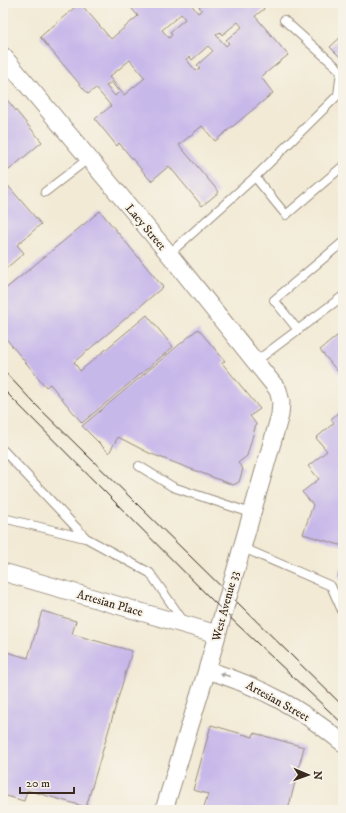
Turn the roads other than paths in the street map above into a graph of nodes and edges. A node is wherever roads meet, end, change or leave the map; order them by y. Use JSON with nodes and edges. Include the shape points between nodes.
{"nodes":[{"id":1,"x":284,"y":20,"type":"dead end"},
{"id":2,"x":3,"y":56,"type":"edge"},
{"id":3,"x":338,"y":95,"type":"junction"},
{"id":4,"x":343,"y":103,"type":"edge"},
{"id":5,"x":88,"y":159,"type":"junction"},
{"id":6,"x":343,"y":166,"type":"edge"},
{"id":7,"x":255,"y":177,"type":"junction"},
{"id":8,"x":45,"y":192,"type":"dead end"},
{"id":9,"x":343,"y":242,"type":"edge"},
{"id":10,"x":168,"y":254,"type":"junction"},
{"id":11,"x":343,"y":296,"type":"edge"},
{"id":12,"x":298,"y":330,"type":"junction"},
{"id":13,"x":255,"y":362,"type":"junction"},
{"id":14,"x":281,"y":402,"type":"joint"},
{"id":15,"x":3,"y":450,"type":"edge"},
{"id":16,"x":139,"y":466,"type":"dead end"},
{"id":17,"x":251,"y":513,"type":"junction"},
{"id":18,"x":3,"y":518,"type":"edge"},
{"id":19,"x":86,"y":538,"type":"junction"},
{"id":20,"x":241,"y":547,"type":"junction"},
{"id":21,"x":3,"y":572,"type":"edge"},
{"id":22,"x":343,"y":613,"type":"edge"},
{"id":23,"x":186,"y":624,"type":"junction"},
{"id":24,"x":217,"y":634,"type":"junction"},
{"id":25,"x":208,"y":670,"type":"junction"},
{"id":26,"x":343,"y":743,"type":"edge"},
{"id":27,"x":164,"y":810,"type":"edge"}],
"edges":[{"from":1,"to":3,"type":"lane","via":[[341,71]]},
{"from":2,"to":5,"type":"street","name":"Lacy Street"},
{"from":3,"to":4,"type":"lane"},
{"from":3,"to":7,"type":"lane"},
{"from":5,"to":8,"type":"lane"},
{"from":5,"to":10,"type":"street","name":"Lacy Street"},
{"from":6,"to":7,"type":"lane","via":[[286,215]]},
{"from":7,"to":10,"type":"lane"},
{"from":9,"to":12,"type":"lane","via":[[274,300]]},
{"from":10,"to":13,"type":"street","name":"Lacy Street"},
{"from":11,"to":12,"type":"lane"},
{"from":12,"to":13,"type":"lane"},
{"from":13,"to":14,"type":"street","name":"Lacy Street","via":[[278,390]]},
{"from":14,"to":17,"type":"street","name":"West Avenue 33","via":[[280,415]]},
{"from":15,"to":19,"type":"lane"},
{"from":16,"to":17,"type":"lane","via":[[173,487]]},
{"from":17,"to":20,"type":"street","name":"West Avenue 33"},
{"from":18,"to":19,"type":"lane"},
{"from":19,"to":23,"type":"lane","via":[[150,573]]},
{"from":20,"to":22,"type":"lane","via":[[331,586]]},
{"from":20,"to":24,"type":"street","name":"West Avenue 33"},
{"from":21,"to":23,"type":"street","name":"Artesian Place"},
{"from":23,"to":24,"type":"street","name":"Artesian Place"},
{"from":24,"to":25,"type":"street","name":"West Avenue 33"},
{"from":26,"to":25,"type":"street","name":"Artesian Street","one_way":true,"via":[[309,716],[275,696],[243,681]]},
{"from":25,"to":27,"type":"street","name":"West Avenue 33"}]}
